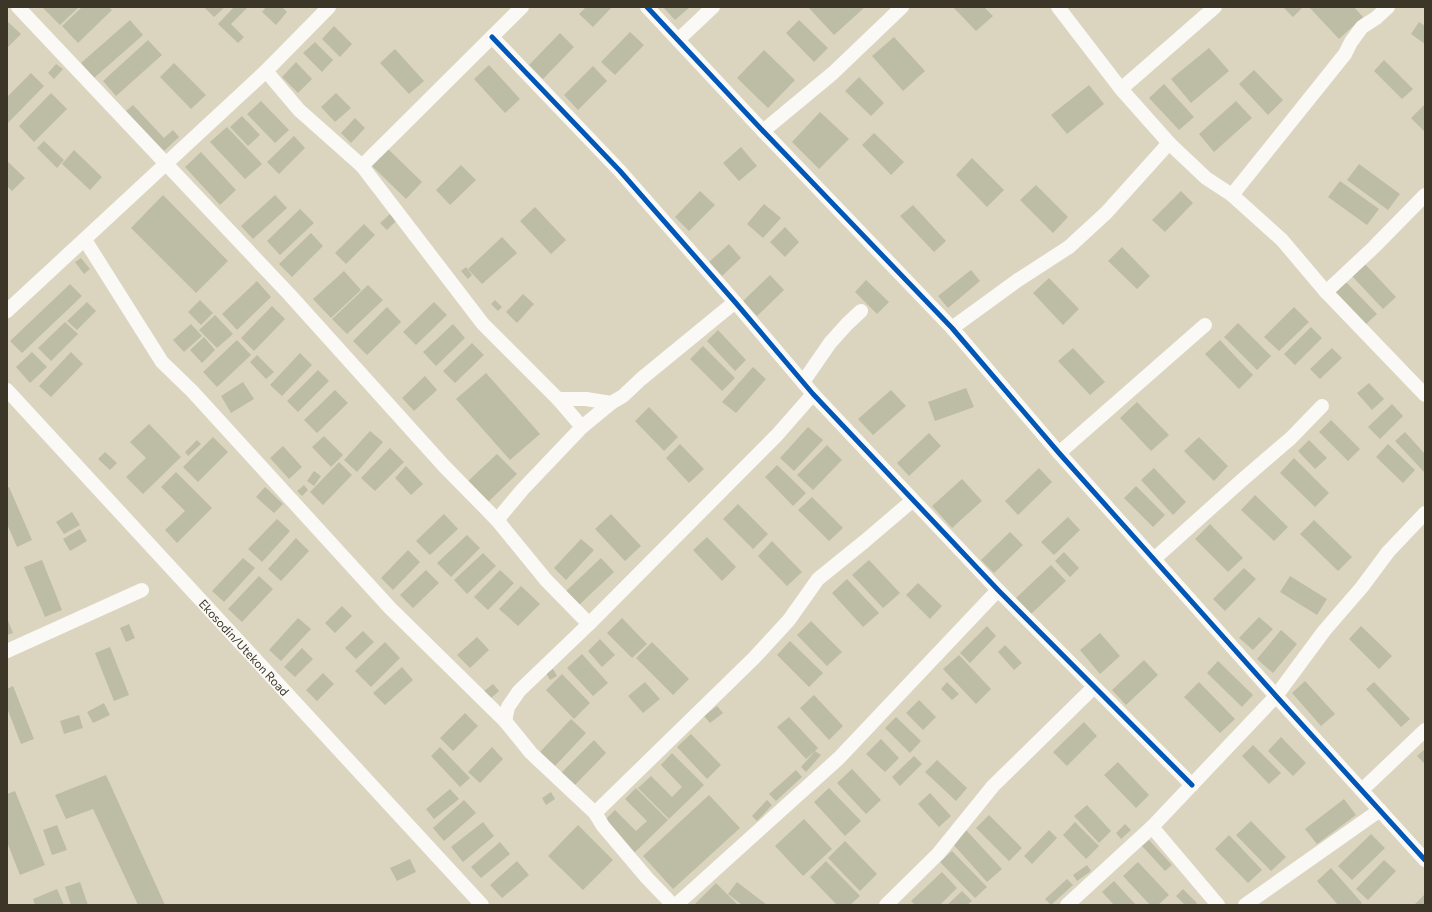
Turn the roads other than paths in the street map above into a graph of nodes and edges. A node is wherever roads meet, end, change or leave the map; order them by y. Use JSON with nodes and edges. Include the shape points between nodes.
{"nodes":[{"id":1,"x":329,"y":7,"type":"edge"},
{"id":2,"x":522,"y":7,"type":"edge"},
{"id":3,"x":647,"y":7,"type":"edge"},
{"id":4,"x":713,"y":7,"type":"edge"},
{"id":5,"x":902,"y":7,"type":"edge"},
{"id":6,"x":1058,"y":7,"type":"edge"},
{"id":7,"x":1215,"y":7,"type":"edge"},
{"id":8,"x":1388,"y":7,"type":"edge"},
{"id":9,"x":25,"y":9,"type":"edge"},
{"id":10,"x":492,"y":37,"type":"junction"},
{"id":11,"x":678,"y":40,"type":"junction"},
{"id":12,"x":266,"y":71,"type":"junction"},
{"id":13,"x":1121,"y":88,"type":"junction"},
{"id":14,"x":763,"y":131,"type":"junction"},
{"id":15,"x":1169,"y":143,"type":"junction"},
{"id":16,"x":165,"y":164,"type":"junction"},
{"id":17,"x":362,"y":166,"type":"junction"},
{"id":18,"x":1232,"y":195,"type":"junction"},
{"id":19,"x":1425,"y":195,"type":"edge"},
{"id":20,"x":85,"y":240,"type":"junction"},
{"id":21,"x":1326,"y":292,"type":"junction"},
{"id":22,"x":735,"y":302,"type":"junction"},
{"id":23,"x":7,"y":311,"type":"edge"},
{"id":24,"x":861,"y":311,"type":"dead end"},
{"id":25,"x":1205,"y":325,"type":"dead end"},
{"id":26,"x":952,"y":328,"type":"junction"},
{"id":27,"x":803,"y":382,"type":"junction"},
{"id":28,"x":7,"y":390,"type":"edge"},
{"id":29,"x":813,"y":394,"type":"junction"},
{"id":30,"x":1425,"y":395,"type":"edge"},
{"id":31,"x":558,"y":399,"type":"junction"},
{"id":32,"x":611,"y":403,"type":"junction"},
{"id":33,"x":1322,"y":406,"type":"dead end"},
{"id":34,"x":582,"y":427,"type":"junction"},
{"id":35,"x":1060,"y":453,"type":"junction"},
{"id":36,"x":913,"y":500,"type":"junction"},
{"id":37,"x":1425,"y":513,"type":"edge"},
{"id":38,"x":497,"y":520,"type":"junction"},
{"id":39,"x":1154,"y":559,"type":"junction"},
{"id":40,"x":142,"y":590,"type":"dead end"},
{"id":41,"x":998,"y":590,"type":"junction"},
{"id":42,"x":589,"y":624,"type":"junction"},
{"id":43,"x":7,"y":651,"type":"edge"},
{"id":44,"x":1094,"y":687,"type":"junction"},
{"id":45,"x":1276,"y":696,"type":"junction"},
{"id":46,"x":505,"y":721,"type":"junction"},
{"id":47,"x":1425,"y":730,"type":"edge"},
{"id":48,"x":1192,"y":785,"type":"junction"},
{"id":49,"x":1362,"y":790,"type":"junction"},
{"id":50,"x":1380,"y":810,"type":"junction"},
{"id":51,"x":595,"y":812,"type":"junction"},
{"id":52,"x":1152,"y":827,"type":"junction"},
{"id":53,"x":1425,"y":860,"type":"edge"},
{"id":54,"x":482,"y":905,"type":"edge"},
{"id":55,"x":673,"y":905,"type":"edge"},
{"id":56,"x":676,"y":905,"type":"edge"},
{"id":57,"x":886,"y":905,"type":"edge"},
{"id":58,"x":1067,"y":905,"type":"edge"},
{"id":59,"x":1218,"y":905,"type":"edge"},
{"id":60,"x":1245,"y":905,"type":"edge"}],
"edges":[{"from":1,"to":12,"type":"street"},
{"from":2,"to":10,"type":"street"},
{"from":3,"to":11,"type":"street"},
{"from":4,"to":11,"type":"street"},
{"from":5,"to":14,"type":"street","via":[[833,73]]},
{"from":6,"to":13,"type":"street"},
{"from":7,"to":13,"type":"street"},
{"from":8,"to":18,"type":"street","via":[[1362,27],[1345,54]]},
{"from":9,"to":16,"type":"street"},
{"from":10,"to":17,"type":"street"},
{"from":10,"to":22,"type":"street","via":[[620,171]]},
{"from":11,"to":14,"type":"street"},
{"from":12,"to":16,"type":"street"},
{"from":12,"to":17,"type":"street","via":[[299,110]]},
{"from":13,"to":15,"type":"street"},
{"from":14,"to":26,"type":"street"},
{"from":15,"to":18,"type":"street","via":[[1206,178]]},
{"from":15,"to":26,"type":"street","via":[[1106,213],[1069,247]]},
{"from":16,"to":20,"type":"street"},
{"from":16,"to":38,"type":"street"},
{"from":17,"to":31,"type":"street","via":[[483,324]]},
{"from":18,"to":21,"type":"street","via":[[1282,240]]},
{"from":19,"to":21,"type":"street"},
{"from":20,"to":23,"type":"street"},
{"from":20,"to":46,"type":"street","via":[[162,362],[192,391],[390,608]]},
{"from":21,"to":30,"type":"street"},
{"from":22,"to":27,"type":"street"},
{"from":22,"to":32,"type":"street","via":[[623,396]]},
{"from":24,"to":27,"type":"street","via":[[830,342]]},
{"from":25,"to":35,"type":"street"},
{"from":26,"to":35,"type":"street"},
{"from":27,"to":29,"type":"street"},
{"from":28,"to":54,"type":"street","name":"Ekosodin/Utekon Road"},
{"from":29,"to":36,"type":"street"},
{"from":29,"to":42,"type":"street","via":[[777,435]]},
{"from":31,"to":32,"type":"street","via":[[586,399]]},
{"from":31,"to":34,"type":"street"},
{"from":32,"to":34,"type":"street"},
{"from":33,"to":39,"type":"street","via":[[1291,438],[1240,480]]},
{"from":34,"to":38,"type":"street","via":[[522,488]]},
{"from":35,"to":39,"type":"street"},
{"from":36,"to":41,"type":"street"},
{"from":36,"to":51,"type":"street","via":[[818,579],[789,620],[754,658]]},
{"from":37,"to":45,"type":"street","via":[[1388,552],[1324,631]]},
{"from":38,"to":42,"type":"street","via":[[546,580]]},
{"from":39,"to":45,"type":"street"},
{"from":40,"to":43,"type":"street"},
{"from":41,"to":44,"type":"street"},
{"from":41,"to":56,"type":"street","via":[[839,758]]},
{"from":42,"to":46,"type":"street","via":[[519,691],[508,707]]},
{"from":44,"to":48,"type":"street"},
{"from":44,"to":57,"type":"street","via":[[992,786],[938,854]]},
{"from":45,"to":48,"type":"street"},
{"from":45,"to":49,"type":"street"},
{"from":46,"to":51,"type":"street","via":[[531,753]]},
{"from":47,"to":49,"type":"street"},
{"from":48,"to":52,"type":"street"},
{"from":49,"to":50,"type":"street"},
{"from":50,"to":53,"type":"street"},
{"from":50,"to":60,"type":"street"},
{"from":51,"to":55,"type":"street","via":[[608,832]]},
{"from":52,"to":58,"type":"street"},
{"from":52,"to":59,"type":"street"}]}
